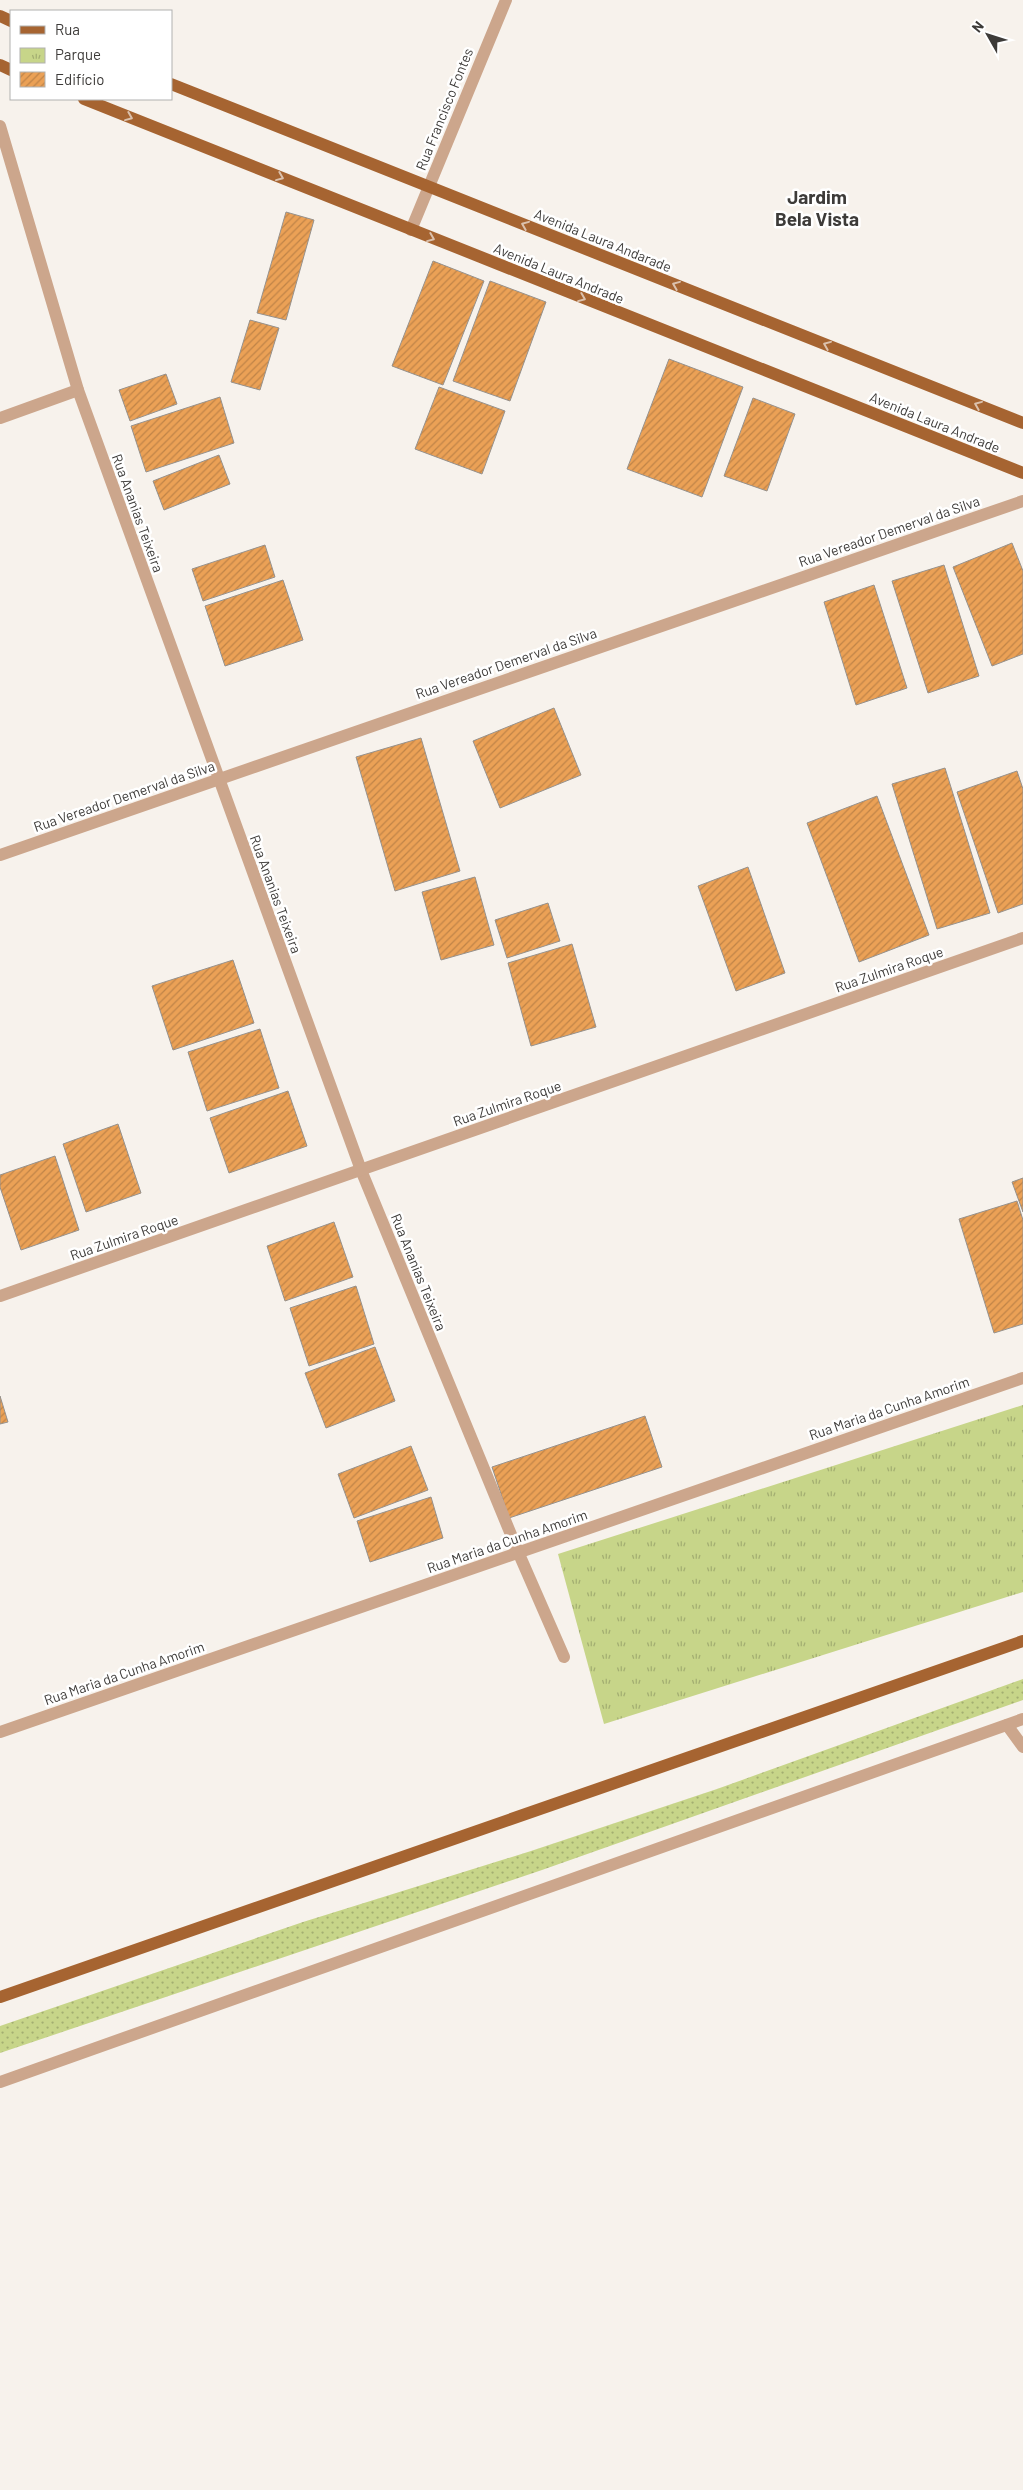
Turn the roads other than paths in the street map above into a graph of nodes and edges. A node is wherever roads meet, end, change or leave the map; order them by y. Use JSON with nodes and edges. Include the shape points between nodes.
{"nodes":[{"id":1,"x":506,"y":0,"type":"edge"},
{"id":2,"x":172,"y":84,"type":"edge"},
{"id":3,"x":86,"y":100,"type":"edge"},
{"id":4,"x":0,"y":126,"type":"edge"},
{"id":5,"x":429,"y":186,"type":"junction"},
{"id":6,"x":411,"y":230,"type":"junction"},
{"id":7,"x":78,"y":390,"type":"junction"},
{"id":8,"x":0,"y":418,"type":"edge"},
{"id":9,"x":1023,"y":424,"type":"edge"},
{"id":10,"x":1023,"y":473,"type":"edge"},
{"id":11,"x":1023,"y":501,"type":"edge"},
{"id":12,"x":219,"y":779,"type":"junction"},
{"id":13,"x":0,"y":855,"type":"edge"},
{"id":14,"x":1023,"y":938,"type":"edge"},
{"id":15,"x":360,"y":1170,"type":"junction"},
{"id":16,"x":0,"y":1296,"type":"edge"},
{"id":17,"x":1023,"y":1378,"type":"edge"},
{"id":18,"x":519,"y":1554,"type":"junction"},
{"id":19,"x":1023,"y":1641,"type":"edge"},
{"id":20,"x":564,"y":1657,"type":"dead end"},
{"id":21,"x":1023,"y":1720,"type":"edge"},
{"id":22,"x":1007,"y":1725,"type":"junction"},
{"id":23,"x":0,"y":1732,"type":"edge"},
{"id":24,"x":1023,"y":1747,"type":"edge"},
{"id":25,"x":0,"y":1997,"type":"edge"},
{"id":26,"x":0,"y":2082,"type":"edge"}],
"edges":[{"from":1,"to":5,"type":"street","name":"Rua Francisco Fontes"},
{"from":2,"to":5,"type":"main road","name":"Avenida Laura Andarade"},
{"from":3,"to":6,"type":"main road","name":"Avenida Laura Andrade","one_way":true},
{"from":4,"to":7,"type":"street","name":"Rua Ananias Teixeira"},
{"from":5,"to":6,"type":"street","name":"Rua Francisco Fontes"},
{"from":9,"to":5,"type":"main road","name":"Avenida Laura Andarade","one_way":true},
{"from":6,"to":10,"type":"main road","name":"Avenida Laura Andrade","one_way":true},
{"from":7,"to":8,"type":"street"},
{"from":7,"to":12,"type":"street","name":"Rua Ananias Teixeira"},
{"from":11,"to":12,"type":"street","name":"Rua Vereador Demerval da Silva"},
{"from":12,"to":13,"type":"street","name":"Rua Vereador Demerval da Silva"},
{"from":12,"to":15,"type":"street","name":"Rua Ananias Teixeira"},
{"from":14,"to":15,"type":"street","name":"Rua Zulmira Roque"},
{"from":15,"to":16,"type":"street","name":"Rua Zulmira Roque"},
{"from":15,"to":18,"type":"street","name":"Rua Ananias Teixeira"},
{"from":17,"to":18,"type":"street","name":"Rua Maria da Cunha Amorim"},
{"from":18,"to":20,"type":"street","name":"Rua Ananias Teixeira"},
{"from":18,"to":23,"type":"street","name":"Rua Maria da Cunha Amorim"},
{"from":19,"to":25,"type":"main road"},
{"from":21,"to":22,"type":"street"},
{"from":22,"to":24,"type":"street"},
{"from":22,"to":26,"type":"street"}]}
